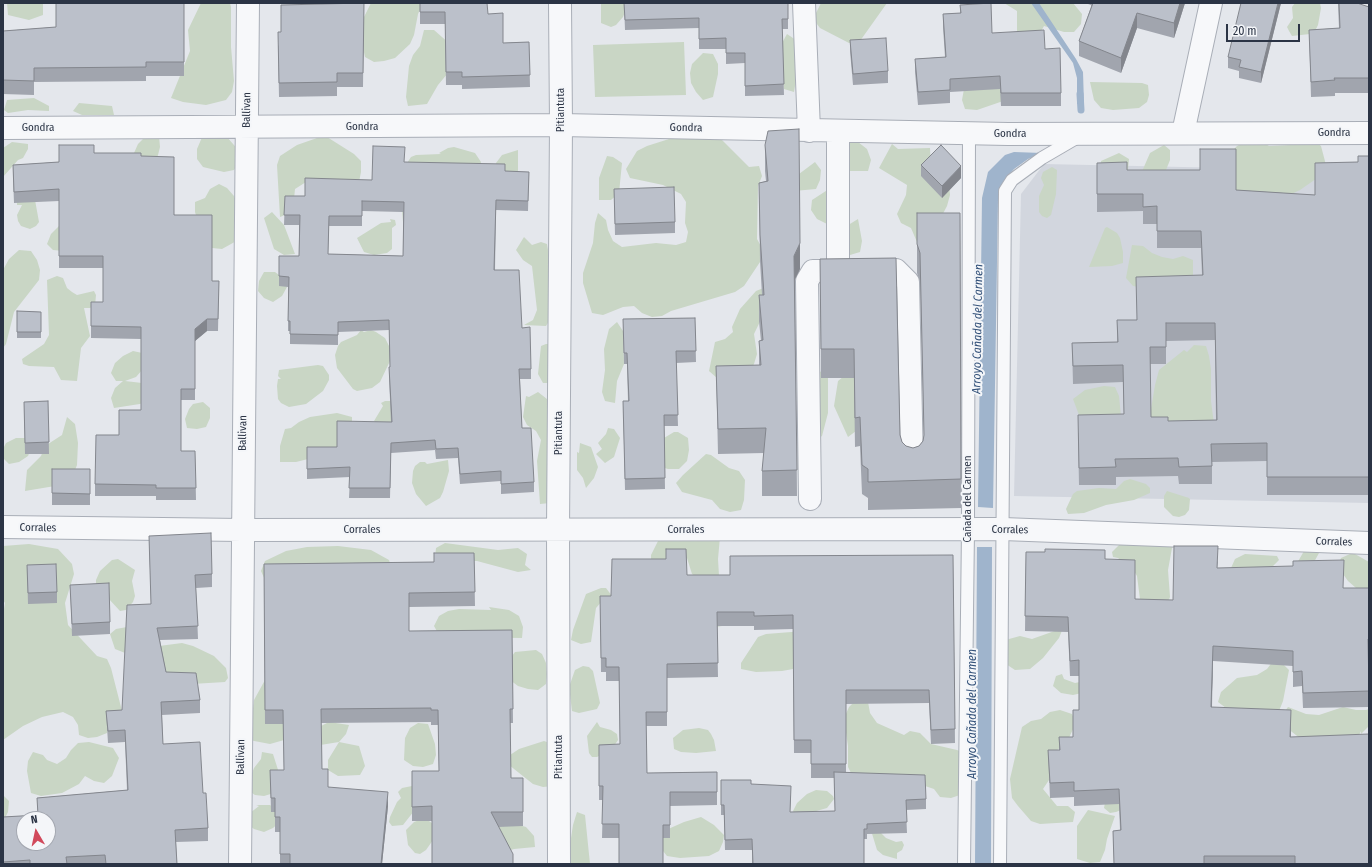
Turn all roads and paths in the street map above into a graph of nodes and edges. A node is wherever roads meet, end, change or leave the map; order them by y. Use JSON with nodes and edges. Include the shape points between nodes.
{"nodes":[{"id":1,"x":248,"y":3,"type":"edge"},
{"id":2,"x":560,"y":3,"type":"edge"},
{"id":3,"x":804,"y":3,"type":"edge"},
{"id":4,"x":1211,"y":3,"type":"edge"},
{"id":5,"x":561,"y":125,"type":"junction"},
{"id":6,"x":3,"y":128,"type":"edge"},
{"id":7,"x":246,"y":128,"type":"junction"},
{"id":8,"x":809,"y":131,"type":"junction"},
{"id":9,"x":838,"y":132,"type":"junction"},
{"id":10,"x":969,"y":133,"type":"junction"},
{"id":11,"x":1079,"y":133,"type":"junction"},
{"id":12,"x":1183,"y":133,"type":"junction"},
{"id":13,"x":1369,"y":133,"type":"edge"},
{"id":14,"x":838,"y":270,"type":"junction"},
{"id":15,"x":912,"y":464,"type":"edge"},
{"id":16,"x":810,"y":500,"type":"dead end"},
{"id":17,"x":3,"y":527,"type":"edge"},
{"id":18,"x":971,"y":529,"type":"junction"},
{"id":19,"x":1000,"y":529,"type":"junction"},
{"id":20,"x":242,"y":530,"type":"junction"},
{"id":21,"x":558,"y":530,"type":"junction"},
{"id":22,"x":1369,"y":543,"type":"edge"},
{"id":23,"x":240,"y":864,"type":"edge"},
{"id":24,"x":559,"y":864,"type":"edge"},
{"id":25,"x":964,"y":864,"type":"edge"},
{"id":26,"x":1000,"y":864,"type":"edge"}],
"edges":[{"from":1,"to":7,"type":"street","name":"Ballivan"},
{"from":2,"to":5,"type":"street","name":"Pitiantuta"},
{"from":3,"to":8,"type":"street"},
{"from":4,"to":12,"type":"street"},
{"from":5,"to":7,"type":"street","name":"Gondra"},
{"from":5,"to":8,"type":"street","name":"Gondra"},
{"from":5,"to":21,"type":"street","name":"Pitiantuta"},
{"from":6,"to":7,"type":"street","name":"Gondra"},
{"from":7,"to":20,"type":"street","name":"Ballivan"},
{"from":8,"to":9,"type":"street","name":"Gondra"},
{"from":9,"to":10,"type":"street","name":"Gondra"},
{"from":9,"to":14,"type":"street"},
{"from":10,"to":11,"type":"street","name":"Gondra"},
{"from":10,"to":18,"type":"lane","name":"Cañada del Carmen"},
{"from":11,"to":12,"type":"street","name":"Gondra"},
{"from":11,"to":19,"type":"lane","via":[[1012,180],[1005,191]]},
{"from":12,"to":13,"type":"street","name":"Gondra"},
{"from":14,"to":15,"type":"street","via":[[896,270],[908,282]]},
{"from":14,"to":16,"type":"street","via":[[813,271],[807,281]]},
{"from":17,"to":20,"type":"street","name":"Corrales"},
{"from":18,"to":19,"type":"street","name":"Corrales"},
{"from":18,"to":21,"type":"street","name":"Corrales"},
{"from":18,"to":25,"type":"lane","name":"Cañada del Carmen"},
{"from":19,"to":22,"type":"street","name":"Corrales"},
{"from":19,"to":26,"type":"lane"},
{"from":20,"to":21,"type":"street","name":"Corrales"},
{"from":20,"to":23,"type":"street","name":"Ballivan"},
{"from":21,"to":24,"type":"street","name":"Pitiantuta"}]}
